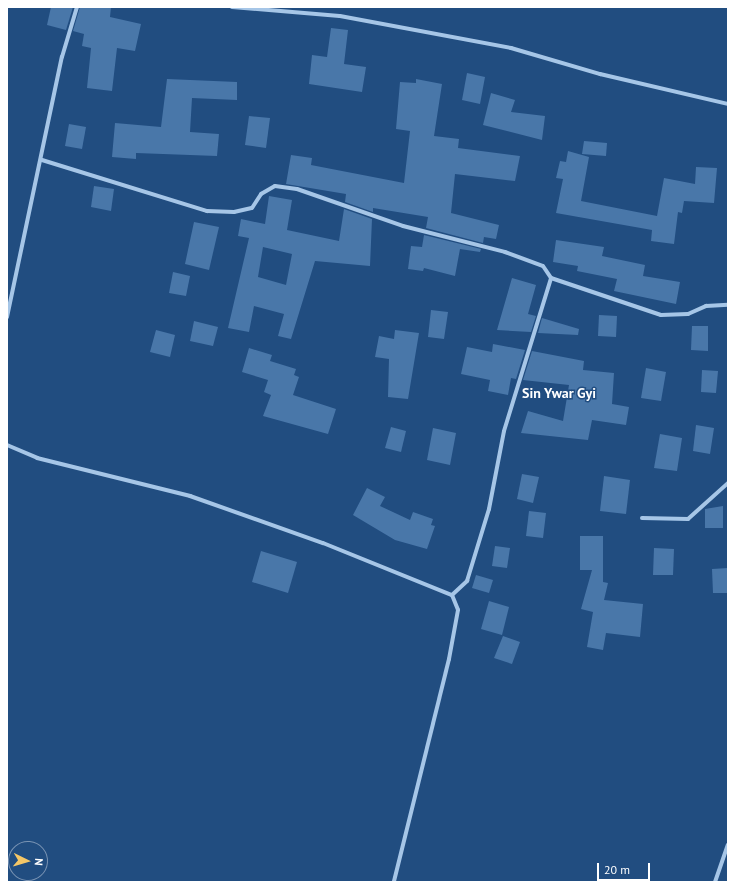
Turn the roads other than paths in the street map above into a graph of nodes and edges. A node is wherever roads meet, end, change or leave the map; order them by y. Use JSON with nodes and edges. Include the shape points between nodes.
{"nodes":[{"id":1,"x":77,"y":7,"type":"edge"},
{"id":2,"x":232,"y":7,"type":"edge"},
{"id":3,"x":728,"y":104,"type":"edge"},
{"id":4,"x":42,"y":160,"type":"junction"},
{"id":5,"x":551,"y":278,"type":"junction"},
{"id":6,"x":728,"y":304,"type":"edge"},
{"id":7,"x":7,"y":317,"type":"edge"},
{"id":8,"x":7,"y":445,"type":"edge"},
{"id":9,"x":728,"y":483,"type":"edge"},
{"id":10,"x":642,"y":518,"type":"dead end"},
{"id":11,"x":452,"y":595,"type":"junction"},
{"id":12,"x":728,"y":845,"type":"edge"},
{"id":13,"x":394,"y":882,"type":"edge"},
{"id":14,"x":714,"y":882,"type":"edge"}],
"edges":[{"from":1,"to":4,"type":"street","via":[[62,57]]},
{"from":2,"to":3,"type":"street","via":[[340,16],[511,48],[600,74]]},
{"from":4,"to":5,"type":"street","via":[[207,211],[234,212],[252,208],[261,194],[275,186],[297,189],[403,226],[505,252],[543,266]]},
{"from":4,"to":7,"type":"street"},
{"from":5,"to":6,"type":"street","via":[[661,315],[688,314],[706,306]]},
{"from":5,"to":11,"type":"street","via":[[504,431],[489,509],[467,581]]},
{"from":8,"to":11,"type":"street","via":[[37,458],[190,496],[323,543]]},
{"from":9,"to":10,"type":"street","via":[[688,519]]},
{"from":11,"to":13,"type":"street","via":[[458,610],[449,660]]},
{"from":12,"to":14,"type":"street"}]}
